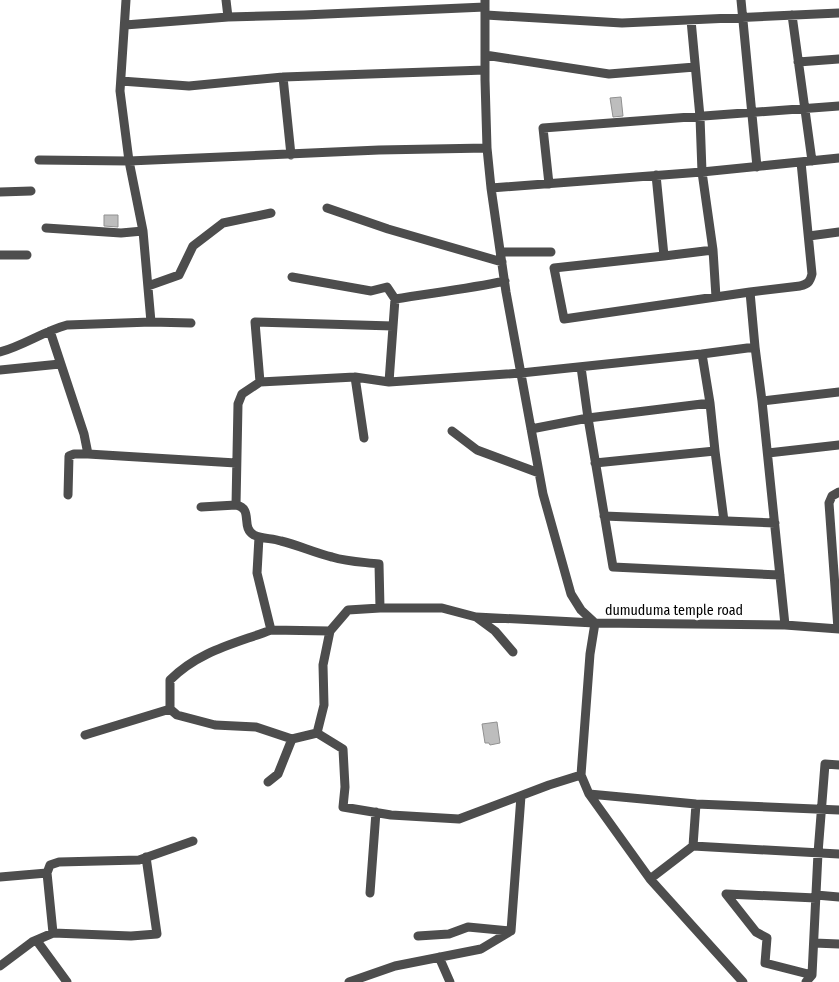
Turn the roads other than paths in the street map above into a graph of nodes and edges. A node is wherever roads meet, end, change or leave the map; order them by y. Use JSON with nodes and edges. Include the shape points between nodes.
{"nodes":[{"id":1,"x":126,"y":0,"type":"edge"},
{"id":2,"x":226,"y":0,"type":"edge"},
{"id":3,"x":741,"y":0,"type":"edge"},
{"id":4,"x":486,"y":7,"type":"edge"},
{"id":5,"x":839,"y":13,"type":"edge"},
{"id":6,"x":792,"y":15,"type":"junction"},
{"id":7,"x":228,"y":17,"type":"junction"},
{"id":8,"x":742,"y":18,"type":"junction"},
{"id":9,"x":691,"y":20,"type":"junction"},
{"id":10,"x":125,"y":25,"type":"junction"},
{"id":11,"x":485,"y":54,"type":"junction"},
{"id":12,"x":839,"y":59,"type":"edge"},
{"id":13,"x":798,"y":62,"type":"junction"},
{"id":14,"x":695,"y":67,"type":"junction"},
{"id":15,"x":485,"y":70,"type":"junction"},
{"id":16,"x":283,"y":77,"type":"junction"},
{"id":17,"x":121,"y":81,"type":"junction"},
{"id":18,"x":839,"y":106,"type":"edge"},
{"id":19,"x":804,"y":108,"type":"junction"},
{"id":20,"x":750,"y":113,"type":"junction"},
{"id":21,"x":700,"y":117,"type":"junction"},
{"id":22,"x":487,"y":148,"type":"junction"},
{"id":23,"x":291,"y":155,"type":"junction"},
{"id":24,"x":839,"y":158,"type":"edge"},
{"id":25,"x":39,"y":160,"type":"dead end"},
{"id":26,"x":129,"y":161,"type":"junction"},
{"id":27,"x":812,"y":161,"type":"junction"},
{"id":28,"x":801,"y":162,"type":"junction"},
{"id":29,"x":757,"y":167,"type":"junction"},
{"id":30,"x":702,"y":172,"type":"junction"},
{"id":31,"x":656,"y":175,"type":"junction"},
{"id":32,"x":549,"y":184,"type":"junction"},
{"id":33,"x":492,"y":188,"type":"junction"},
{"id":34,"x":31,"y":191,"type":"dead end"},
{"id":35,"x":0,"y":192,"type":"edge"},
{"id":36,"x":327,"y":208,"type":"dead end"},
{"id":37,"x":271,"y":213,"type":"dead end"},
{"id":38,"x":46,"y":228,"type":"dead end"},
{"id":39,"x":143,"y":231,"type":"junction"},
{"id":40,"x":839,"y":232,"type":"edge"},
{"id":41,"x":809,"y":236,"type":"junction"},
{"id":42,"x":713,"y":250,"type":"junction"},
{"id":43,"x":552,"y":252,"type":"dead end"},
{"id":44,"x":0,"y":255,"type":"edge"},
{"id":45,"x":27,"y":255,"type":"dead end"},
{"id":46,"x":664,"y":256,"type":"junction"},
{"id":47,"x":502,"y":257,"type":"junction"},
{"id":48,"x":292,"y":277,"type":"dead end"},
{"id":49,"x":505,"y":281,"type":"junction"},
{"id":50,"x":148,"y":286,"type":"junction"},
{"id":51,"x":750,"y":292,"type":"junction"},
{"id":52,"x":716,"y":297,"type":"junction"},
{"id":53,"x":395,"y":299,"type":"junction"},
{"id":54,"x":151,"y":322,"type":"junction"},
{"id":55,"x":191,"y":323,"type":"dead end"},
{"id":56,"x":393,"y":326,"type":"junction"},
{"id":57,"x":50,"y":331,"type":"junction"},
{"id":58,"x":754,"y":347,"type":"junction"},
{"id":59,"x":0,"y":352,"type":"edge"},
{"id":60,"x":702,"y":354,"type":"junction"},
{"id":61,"x":60,"y":364,"type":"junction"},
{"id":62,"x":581,"y":367,"type":"junction"},
{"id":63,"x":0,"y":370,"type":"edge"},
{"id":64,"x":521,"y":373,"type":"junction"},
{"id":65,"x":355,"y":377,"type":"junction"},
{"id":66,"x":260,"y":382,"type":"junction"},
{"id":67,"x":389,"y":382,"type":"junction"},
{"id":68,"x":839,"y":392,"type":"edge"},
{"id":69,"x":762,"y":401,"type":"junction"},
{"id":70,"x":710,"y":403,"type":"junction"},
{"id":71,"x":588,"y":418,"type":"junction"},
{"id":72,"x":531,"y":429,"type":"junction"},
{"id":73,"x":452,"y":431,"type":"dead end"},
{"id":74,"x":364,"y":438,"type":"dead end"},
{"id":75,"x":839,"y":445,"type":"edge"},
{"id":76,"x":715,"y":451,"type":"junction"},
{"id":77,"x":768,"y":453,"type":"junction"},
{"id":78,"x":88,"y":454,"type":"junction"},
{"id":79,"x":236,"y":463,"type":"junction"},
{"id":80,"x":595,"y":463,"type":"junction"},
{"id":81,"x":539,"y":473,"type":"junction"},
{"id":82,"x":839,"y":492,"type":"edge"},
{"id":83,"x":68,"y":495,"type":"dead end"},
{"id":84,"x":236,"y":505,"type":"junction"},
{"id":85,"x":201,"y":507,"type":"dead end"},
{"id":86,"x":604,"y":516,"type":"junction"},
{"id":87,"x":724,"y":521,"type":"junction"},
{"id":88,"x":775,"y":523,"type":"junction"},
{"id":89,"x":259,"y":537,"type":"junction"},
{"id":90,"x":836,"y":572,"type":"edge"},
{"id":91,"x":780,"y":575,"type":"junction"},
{"id":92,"x":380,"y":608,"type":"junction"},
{"id":93,"x":476,"y":617,"type":"junction"},
{"id":94,"x":595,"y":623,"type":"junction"},
{"id":95,"x":785,"y":625,"type":"junction"},
{"id":96,"x":838,"y":629,"type":"edge"},
{"id":97,"x":271,"y":630,"type":"junction"},
{"id":98,"x":330,"y":631,"type":"junction"},
{"id":99,"x":513,"y":652,"type":"dead end"},
{"id":100,"x":170,"y":709,"type":"junction"},
{"id":101,"x":317,"y":733,"type":"junction"},
{"id":102,"x":85,"y":734,"type":"dead end"},
{"id":103,"x":292,"y":739,"type":"junction"},
{"id":104,"x":839,"y":765,"type":"edge"},
{"id":105,"x":582,"y":775,"type":"junction"},
{"id":106,"x":268,"y":782,"type":"dead end"},
{"id":107,"x":589,"y":794,"type":"junction"},
{"id":108,"x":521,"y":796,"type":"junction"},
{"id":109,"x":696,"y":804,"type":"junction"},
{"id":110,"x":821,"y":809,"type":"junction"},
{"id":111,"x":839,"y":810,"type":"edge"},
{"id":112,"x":376,"y":812,"type":"junction"},
{"id":113,"x":192,"y":842,"type":"dead end"},
{"id":114,"x":693,"y":846,"type":"junction"},
{"id":115,"x":818,"y":852,"type":"junction"},
{"id":116,"x":839,"y":854,"type":"edge"},
{"id":117,"x":146,"y":857,"type":"junction"},
{"id":118,"x":47,"y":873,"type":"junction"},
{"id":119,"x":0,"y":878,"type":"edge"},
{"id":120,"x":650,"y":879,"type":"junction"},
{"id":121,"x":370,"y":893,"type":"dead end"},
{"id":122,"x":816,"y":897,"type":"junction"},
{"id":123,"x":839,"y":897,"type":"edge"},
{"id":124,"x":511,"y":930,"type":"junction"},
{"id":125,"x":52,"y":933,"type":"junction"},
{"id":126,"x":418,"y":936,"type":"dead end"},
{"id":127,"x":37,"y":941,"type":"junction"},
{"id":128,"x":814,"y":943,"type":"junction"},
{"id":129,"x":839,"y":944,"type":"edge"},
{"id":130,"x":439,"y":958,"type":"junction"},
{"id":131,"x":0,"y":966,"type":"edge"},
{"id":132,"x":809,"y":979,"type":"edge"},
{"id":133,"x":67,"y":982,"type":"edge"},
{"id":134,"x":349,"y":982,"type":"edge"},
{"id":135,"x":450,"y":982,"type":"edge"},
{"id":136,"x":743,"y":982,"type":"edge"}],
"edges":[{"from":1,"to":10,"type":"street"},
{"from":2,"to":7,"type":"street"},
{"from":3,"to":8,"type":"street"},
{"from":4,"to":7,"type":"street"},
{"from":4,"to":9,"type":"street","via":[[622,23]]},
{"from":4,"to":11,"type":"street"},
{"from":5,"to":6,"type":"street"},
{"from":6,"to":8,"type":"street"},
{"from":6,"to":13,"type":"street"},
{"from":7,"to":10,"type":"street"},
{"from":8,"to":9,"type":"street"},
{"from":8,"to":20,"type":"street"},
{"from":9,"to":14,"type":"street"},
{"from":10,"to":17,"type":"street"},
{"from":11,"to":14,"type":"street","via":[[609,74]]},
{"from":11,"to":15,"type":"street"},
{"from":12,"to":13,"type":"street"},
{"from":13,"to":19,"type":"street"},
{"from":14,"to":21,"type":"street"},
{"from":15,"to":16,"type":"street"},
{"from":15,"to":22,"type":"street"},
{"from":16,"to":17,"type":"street","via":[[189,86]]},
{"from":16,"to":23,"type":"street"},
{"from":17,"to":26,"type":"street"},
{"from":18,"to":19,"type":"street"},
{"from":19,"to":20,"type":"street"},
{"from":19,"to":27,"type":"street"},
{"from":20,"to":21,"type":"street"},
{"from":20,"to":29,"type":"street"},
{"from":21,"to":30,"type":"street"},
{"from":21,"to":32,"type":"street","via":[[542,128]]},
{"from":22,"to":23,"type":"street"},
{"from":22,"to":33,"type":"street"},
{"from":23,"to":26,"type":"street"},
{"from":24,"to":27,"type":"street"},
{"from":25,"to":26,"type":"street"},
{"from":26,"to":39,"type":"street"},
{"from":27,"to":28,"type":"street"},
{"from":28,"to":29,"type":"street"},
{"from":28,"to":41,"type":"street"},
{"from":29,"to":30,"type":"street"},
{"from":30,"to":31,"type":"street"},
{"from":30,"to":42,"type":"street"},
{"from":31,"to":32,"type":"street"},
{"from":31,"to":46,"type":"street"},
{"from":32,"to":33,"type":"street"},
{"from":33,"to":47,"type":"street"},
{"from":34,"to":35,"type":"street"},
{"from":36,"to":47,"type":"street","via":[[388,229]]},
{"from":37,"to":50,"type":"street","via":[[223,223],[194,246],[180,275]]},
{"from":38,"to":39,"type":"street","via":[[121,233]]},
{"from":39,"to":50,"type":"street"},
{"from":40,"to":41,"type":"street"},
{"from":41,"to":51,"type":"street","via":[[810,282]]},
{"from":42,"to":46,"type":"street"},
{"from":42,"to":52,"type":"street"},
{"from":43,"to":47,"type":"street"},
{"from":44,"to":45,"type":"street"},
{"from":46,"to":52,"type":"street","via":[[554,268],[564,319]]},
{"from":47,"to":49,"type":"street"},
{"from":48,"to":53,"type":"street","via":[[371,291],[386,287]]},
{"from":49,"to":53,"type":"street"},
{"from":49,"to":64,"type":"street"},
{"from":50,"to":54,"type":"street"},
{"from":51,"to":52,"type":"street"},
{"from":51,"to":58,"type":"street"},
{"from":53,"to":56,"type":"street"},
{"from":54,"to":55,"type":"street"},
{"from":54,"to":57,"type":"street","via":[[67,325]]},
{"from":56,"to":66,"type":"street","via":[[255,322]]},
{"from":56,"to":67,"type":"street"},
{"from":57,"to":59,"type":"street"},
{"from":57,"to":61,"type":"street"},
{"from":58,"to":60,"type":"street"},
{"from":58,"to":69,"type":"street"},
{"from":60,"to":62,"type":"street"},
{"from":60,"to":70,"type":"street"},
{"from":61,"to":63,"type":"street"},
{"from":61,"to":78,"type":"street"},
{"from":62,"to":64,"type":"street"},
{"from":62,"to":71,"type":"street"},
{"from":64,"to":67,"type":"street"},
{"from":64,"to":72,"type":"street"},
{"from":65,"to":66,"type":"street"},
{"from":65,"to":67,"type":"street"},
{"from":65,"to":74,"type":"street"},
{"from":66,"to":79,"type":"street","via":[[242,394],[238,404]]},
{"from":68,"to":69,"type":"street"},
{"from":69,"to":77,"type":"street"},
{"from":70,"to":71,"type":"street"},
{"from":70,"to":76,"type":"street"},
{"from":71,"to":72,"type":"street"},
{"from":71,"to":80,"type":"street"},
{"from":72,"to":81,"type":"street"},
{"from":73,"to":81,"type":"street","via":[[477,450]]},
{"from":75,"to":77,"type":"street"},
{"from":76,"to":80,"type":"street"},
{"from":76,"to":87,"type":"street"},
{"from":77,"to":88,"type":"street"},
{"from":78,"to":79,"type":"street"},
{"from":78,"to":83,"type":"street","via":[[70,456]]},
{"from":79,"to":84,"type":"street"},
{"from":80,"to":86,"type":"street"},
{"from":81,"to":94,"type":"street","via":[[571,594]]},
{"from":82,"to":90,"type":"street","via":[[829,503]]},
{"from":84,"to":85,"type":"street"},
{"from":84,"to":89,"type":"street","via":[[244,509],[249,530]]},
{"from":86,"to":87,"type":"street"},
{"from":86,"to":91,"type":"street","via":[[613,567]]},
{"from":87,"to":88,"type":"street"},
{"from":88,"to":91,"type":"street"},
{"from":89,"to":92,"type":"street","via":[[280,540],[333,558],[379,564]]},
{"from":89,"to":97,"type":"street","via":[[257,573]]},
{"from":90,"to":96,"type":"street"},
{"from":91,"to":95,"type":"street"},
{"from":92,"to":93,"type":"street","via":[[442,608]]},
{"from":92,"to":98,"type":"street","via":[[348,610]]},
{"from":93,"to":94,"type":"street"},
{"from":93,"to":99,"type":"street","via":[[495,631]]},
{"from":94,"to":95,"type":"street","name":"dumuduma temple road"},
{"from":94,"to":105,"type":"street","name":"dumuduma temple road"},
{"from":95,"to":96,"type":"street","name":"dumuduma temple road"},
{"from":97,"to":98,"type":"street"},
{"from":97,"to":100,"type":"street","via":[[200,656],[182,668],[170,680]]},
{"from":98,"to":101,"type":"street","via":[[323,665],[324,705]]},
{"from":100,"to":102,"type":"street"},
{"from":100,"to":103,"type":"street","via":[[177,715],[216,725],[256,727]]},
{"from":101,"to":103,"type":"street"},
{"from":101,"to":112,"type":"street","via":[[343,749],[343,807]]},
{"from":103,"to":106,"type":"street","via":[[278,774]]},
{"from":104,"to":110,"type":"street","via":[[824,764]]},
{"from":105,"to":107,"type":"street","name":"dumuduma temple road"},
{"from":105,"to":108,"type":"street"},
{"from":107,"to":109,"type":"street"},
{"from":107,"to":120,"type":"street","name":"dumuduma temple road"},
{"from":108,"to":112,"type":"street","via":[[459,819]]},
{"from":108,"to":124,"type":"street"},
{"from":109,"to":110,"type":"street"},
{"from":109,"to":114,"type":"street"},
{"from":110,"to":111,"type":"street"},
{"from":110,"to":115,"type":"street"},
{"from":112,"to":121,"type":"street"},
{"from":113,"to":117,"type":"street"},
{"from":114,"to":115,"type":"street"},
{"from":114,"to":120,"type":"street"},
{"from":115,"to":116,"type":"street"},
{"from":115,"to":122,"type":"street"},
{"from":117,"to":118,"type":"street","via":[[139,860],[59,862],[50,865]]},
{"from":117,"to":125,"type":"street","via":[[157,934]]},
{"from":118,"to":119,"type":"street"},
{"from":118,"to":125,"type":"street"},
{"from":120,"to":136,"type":"street","name":"dumuduma temple road"},
{"from":122,"to":123,"type":"street"},
{"from":122,"to":128,"type":"street"},
{"from":122,"to":132,"type":"street","via":[[726,894],[756,932],[767,938],[765,962]]},
{"from":124,"to":126,"type":"street","via":[[468,927],[449,934]]},
{"from":124,"to":130,"type":"street","via":[[481,949]]},
{"from":125,"to":127,"type":"street"},
{"from":127,"to":131,"type":"street"},
{"from":127,"to":133,"type":"street"},
{"from":128,"to":129,"type":"street"},
{"from":128,"to":132,"type":"street"},
{"from":130,"to":134,"type":"street","via":[[395,966]]},
{"from":130,"to":135,"type":"street"}]}
